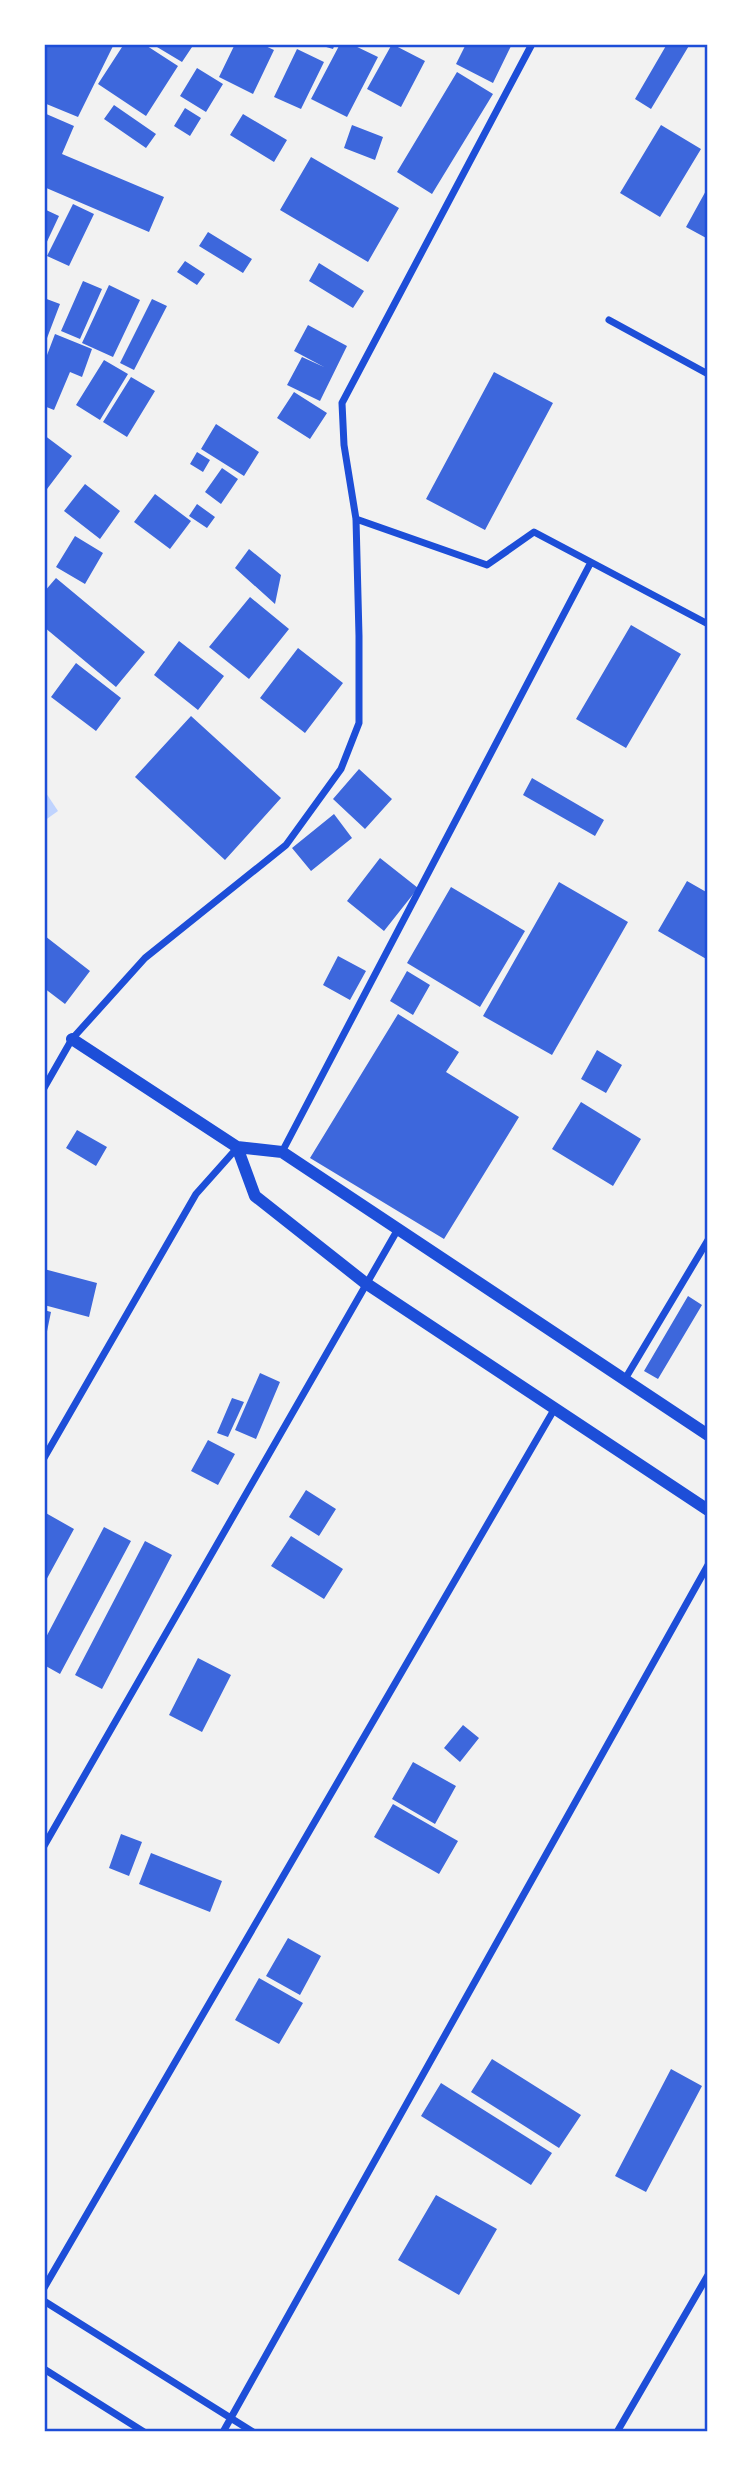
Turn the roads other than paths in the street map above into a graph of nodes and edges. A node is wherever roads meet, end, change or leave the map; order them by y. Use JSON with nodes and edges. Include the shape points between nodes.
{"nodes":[{"id":1,"x":532,"y":44,"type":"edge"},
{"id":2,"x":609,"y":320,"type":"dead end"},
{"id":3,"x":708,"y":374,"type":"edge"},
{"id":4,"x":356,"y":519,"type":"junction"},
{"id":5,"x":590,"y":564,"type":"junction"},
{"id":6,"x":708,"y":624,"type":"edge"},
{"id":7,"x":72,"y":1039,"type":"junction"},
{"id":8,"x":44,"y":1088,"type":"edge"},
{"id":9,"x":237,"y":1147,"type":"junction"},
{"id":10,"x":282,"y":1152,"type":"junction"},
{"id":11,"x":398,"y":1228,"type":"junction"},
{"id":12,"x":708,"y":1240,"type":"edge"},
{"id":13,"x":364,"y":1282,"type":"junction"},
{"id":14,"x":625,"y":1379,"type":"junction"},
{"id":15,"x":555,"y":1408,"type":"junction"},
{"id":16,"x":708,"y":1435,"type":"edge"},
{"id":17,"x":44,"y":1458,"type":"edge"},
{"id":18,"x":708,"y":1510,"type":"edge"},
{"id":19,"x":708,"y":1565,"type":"edge"},
{"id":20,"x":44,"y":1846,"type":"edge"},
{"id":21,"x":708,"y":2275,"type":"edge"},
{"id":22,"x":44,"y":2288,"type":"edge"},
{"id":23,"x":44,"y":2301,"type":"edge"},
{"id":24,"x":44,"y":2369,"type":"edge"},
{"id":25,"x":231,"y":2418,"type":"junction"},
{"id":26,"x":144,"y":2432,"type":"edge"},
{"id":27,"x":223,"y":2432,"type":"edge"},
{"id":28,"x":253,"y":2432,"type":"edge"},
{"id":29,"x":617,"y":2432,"type":"edge"}],
"edges":[{"from":1,"to":4,"type":"street","via":[[342,403]]},
{"from":2,"to":3,"type":"street"},
{"from":4,"to":5,"type":"street","via":[[487,565],[534,532]]},
{"from":4,"to":7,"type":"street","via":[[359,723],[341,769],[286,845],[145,958]]},
{"from":5,"to":6,"type":"street"},
{"from":5,"to":10,"type":"street"},
{"from":7,"to":8,"type":"street"},
{"from":7,"to":9,"type":"street"},
{"from":9,"to":10,"type":"street"},
{"from":9,"to":13,"type":"street","via":[[256,1196]]},
{"from":9,"to":17,"type":"street","via":[[196,1194]]},
{"from":10,"to":11,"type":"street"},
{"from":11,"to":13,"type":"street"},
{"from":11,"to":14,"type":"street"},
{"from":12,"to":14,"type":"street"},
{"from":13,"to":15,"type":"street"},
{"from":13,"to":20,"type":"street"},
{"from":14,"to":16,"type":"street"},
{"from":15,"to":18,"type":"street"},
{"from":15,"to":22,"type":"street"},
{"from":19,"to":25,"type":"street"},
{"from":21,"to":29,"type":"street"},
{"from":23,"to":25,"type":"street"},
{"from":24,"to":26,"type":"street"},
{"from":25,"to":27,"type":"street"},
{"from":25,"to":28,"type":"street"}]}
